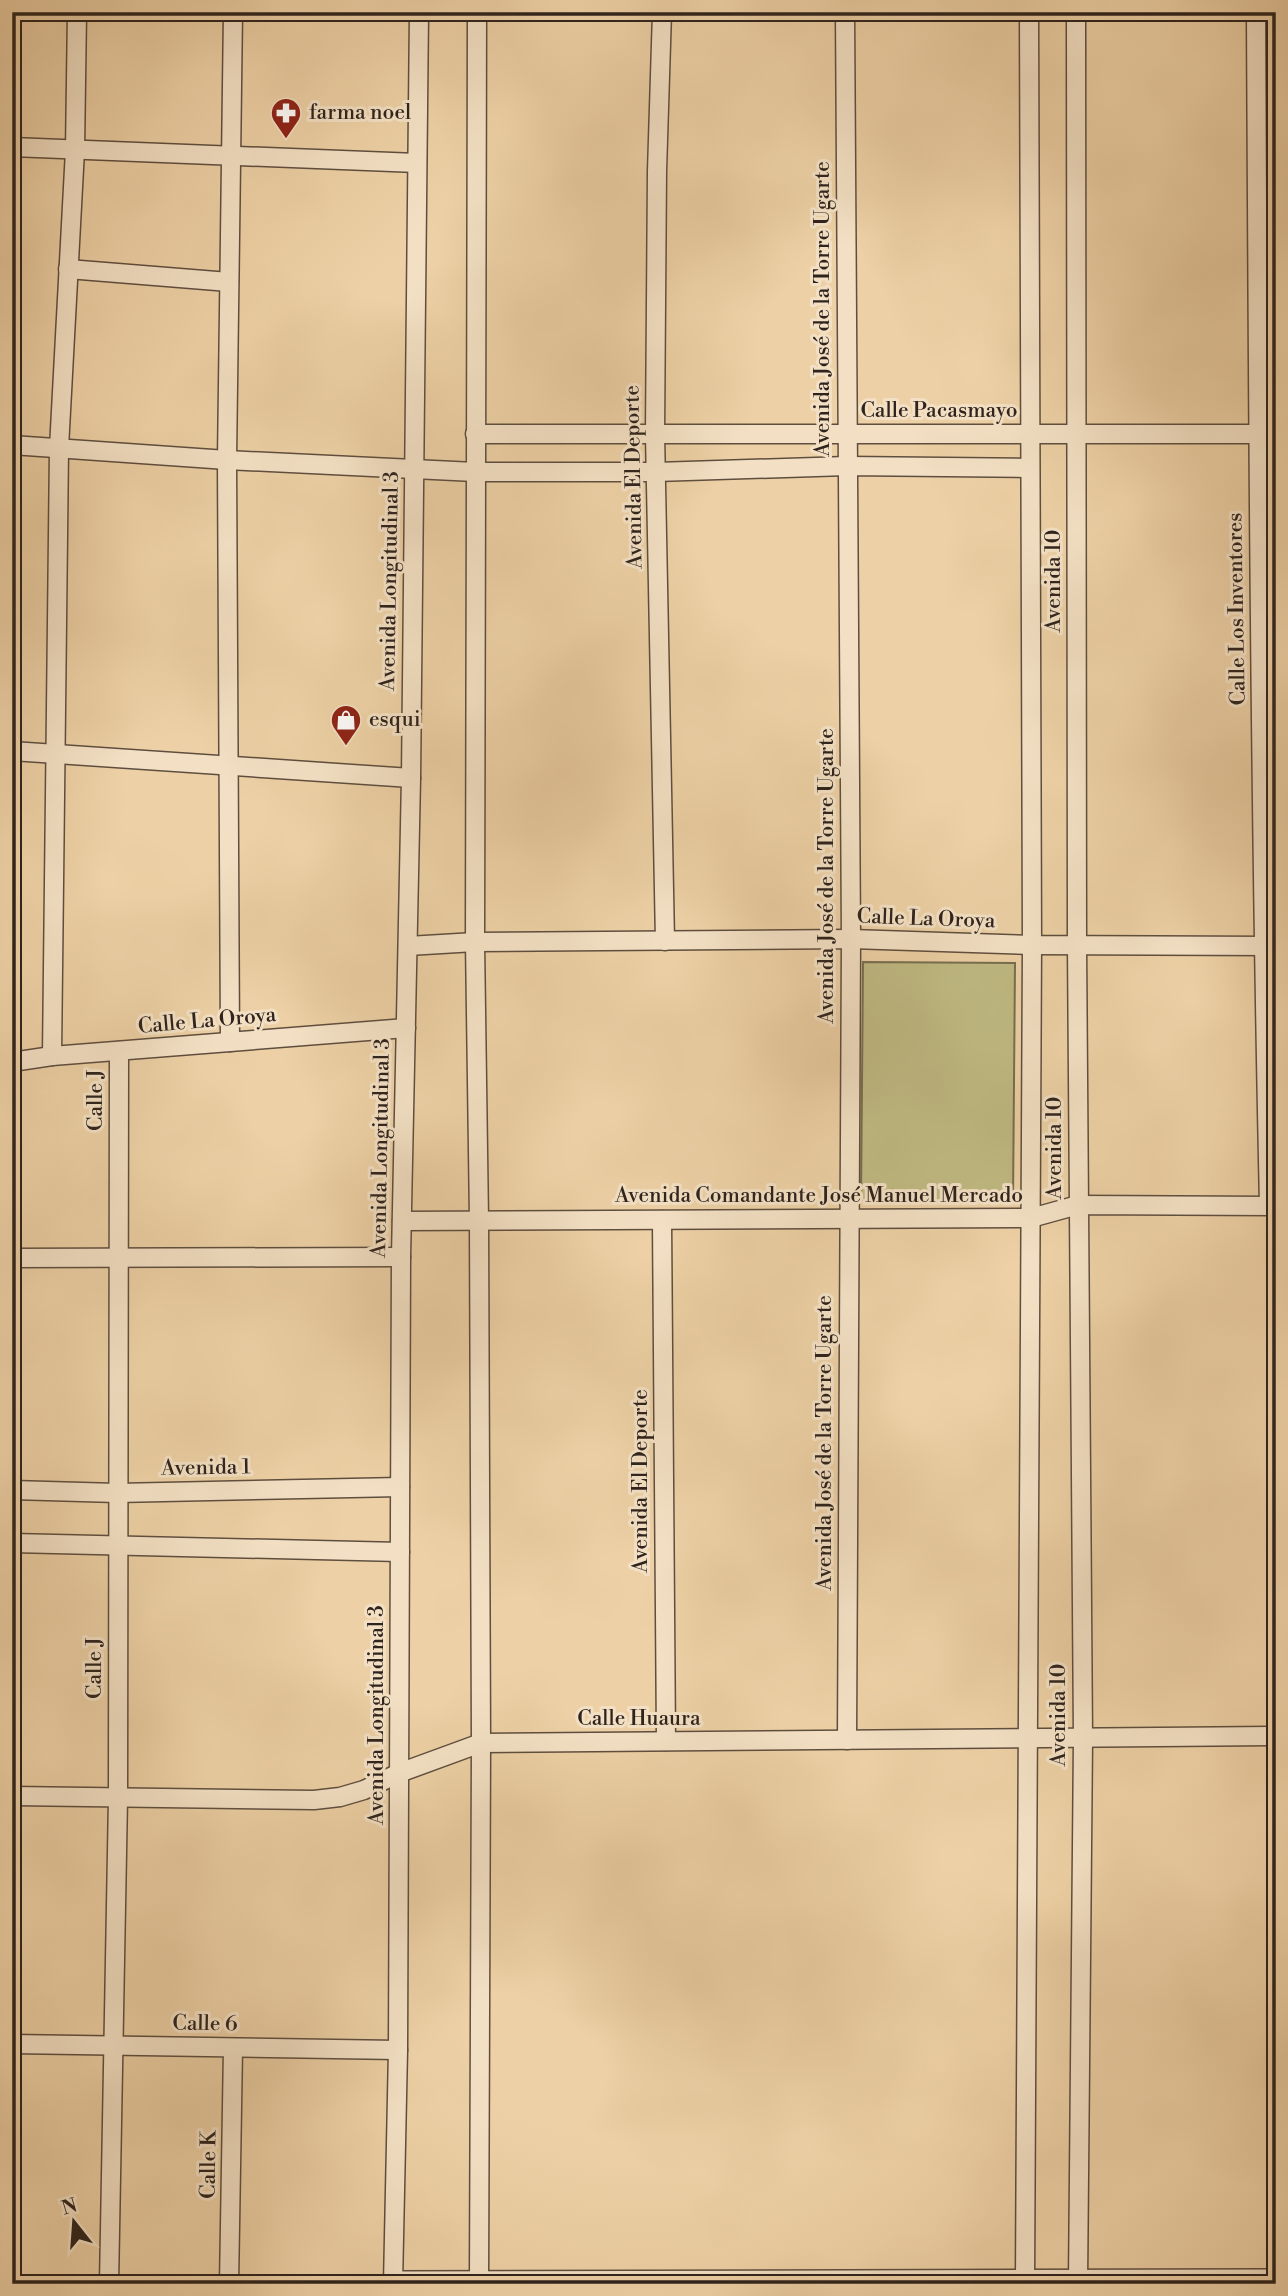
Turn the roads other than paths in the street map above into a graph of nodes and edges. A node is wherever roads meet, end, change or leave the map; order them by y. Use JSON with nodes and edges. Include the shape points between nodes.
{"nodes":[{"id":1,"x":76,"y":12,"type":"edge"},
{"id":2,"x":233,"y":12,"type":"edge"},
{"id":3,"x":419,"y":12,"type":"edge"},
{"id":4,"x":477,"y":12,"type":"edge"},
{"id":5,"x":662,"y":12,"type":"edge"},
{"id":6,"x":845,"y":12,"type":"edge"},
{"id":7,"x":1029,"y":12,"type":"edge"},
{"id":8,"x":1076,"y":12,"type":"edge"},
{"id":9,"x":1256,"y":12,"type":"edge"},
{"id":10,"x":12,"y":147,"type":"edge"},
{"id":11,"x":75,"y":150,"type":"junction"},
{"id":12,"x":230,"y":156,"type":"junction"},
{"id":13,"x":417,"y":163,"type":"junction"},
{"id":14,"x":68,"y":269,"type":"junction"},
{"id":15,"x":229,"y":282,"type":"junction"},
{"id":16,"x":475,"y":433,"type":"junction"},
{"id":17,"x":655,"y":434,"type":"junction"},
{"id":18,"x":846,"y":434,"type":"junction"},
{"id":19,"x":1030,"y":434,"type":"junction"},
{"id":20,"x":1077,"y":434,"type":"junction"},
{"id":21,"x":1267,"y":434,"type":"edge"},
{"id":22,"x":12,"y":445,"type":"edge"},
{"id":23,"x":59,"y":448,"type":"junction"},
{"id":24,"x":227,"y":460,"type":"junction"},
{"id":25,"x":847,"y":466,"type":"junction"},
{"id":26,"x":1030,"y":468,"type":"junction"},
{"id":27,"x":414,"y":469,"type":"junction"},
{"id":28,"x":475,"y":472,"type":"junction"},
{"id":29,"x":656,"y":472,"type":"junction"},
{"id":30,"x":12,"y":751,"type":"edge"},
{"id":31,"x":55,"y":753,"type":"junction"},
{"id":32,"x":229,"y":765,"type":"junction"},
{"id":33,"x":411,"y":778,"type":"junction"},
{"id":34,"x":851,"y":939,"type":"junction"},
{"id":35,"x":665,"y":941,"type":"junction"},
{"id":36,"x":475,"y":942,"type":"junction"},
{"id":37,"x":1032,"y":945,"type":"junction"},
{"id":38,"x":1077,"y":945,"type":"junction"},
{"id":39,"x":408,"y":946,"type":"junction"},
{"id":40,"x":1269,"y":946,"type":"edge"},
{"id":41,"x":406,"y":1028,"type":"junction"},
{"id":42,"x":230,"y":1042,"type":"junction"},
{"id":43,"x":119,"y":1051,"type":"junction"},
{"id":44,"x":52,"y":1056,"type":"junction"},
{"id":45,"x":12,"y":1062,"type":"edge"},
{"id":46,"x":1078,"y":1205,"type":"junction"},
{"id":47,"x":1272,"y":1205,"type":"edge"},
{"id":48,"x":1031,"y":1218,"type":"junction"},
{"id":49,"x":848,"y":1219,"type":"junction"},
{"id":50,"x":479,"y":1220,"type":"junction"},
{"id":51,"x":662,"y":1220,"type":"junction"},
{"id":52,"x":402,"y":1221,"type":"junction"},
{"id":53,"x":401,"y":1257,"type":"junction"},
{"id":54,"x":12,"y":1258,"type":"edge"},
{"id":55,"x":118,"y":1258,"type":"junction"},
{"id":56,"x":400,"y":1487,"type":"junction"},
{"id":57,"x":12,"y":1490,"type":"edge"},
{"id":58,"x":117,"y":1493,"type":"junction"},
{"id":59,"x":12,"y":1544,"type":"edge"},
{"id":60,"x":117,"y":1546,"type":"junction"},
{"id":61,"x":400,"y":1552,"type":"junction"},
{"id":62,"x":1276,"y":1736,"type":"edge"},
{"id":63,"x":1027,"y":1738,"type":"junction"},
{"id":64,"x":1083,"y":1738,"type":"junction"},
{"id":65,"x":846,"y":1740,"type":"junction"},
{"id":66,"x":666,"y":1741,"type":"junction"},
{"id":67,"x":481,"y":1742,"type":"junction"},
{"id":68,"x":399,"y":1773,"type":"junction"},
{"id":69,"x":12,"y":1796,"type":"edge"},
{"id":70,"x":118,"y":1798,"type":"junction"},
{"id":71,"x":12,"y":2044,"type":"edge"},
{"id":72,"x":114,"y":2046,"type":"junction"},
{"id":73,"x":233,"y":2048,"type":"junction"},
{"id":74,"x":398,"y":2050,"type":"junction"},
{"id":75,"x":1276,"y":2281,"type":"edge"},
{"id":76,"x":393,"y":2283,"type":"edge"},
{"id":77,"x":479,"y":2283,"type":"edge"},
{"id":78,"x":661,"y":2283,"type":"edge"},
{"id":79,"x":848,"y":2283,"type":"edge"},
{"id":80,"x":885,"y":2283,"type":"edge"},
{"id":81,"x":1025,"y":2283,"type":"edge"},
{"id":82,"x":1078,"y":2283,"type":"edge"},
{"id":83,"x":109,"y":2284,"type":"edge"},
{"id":84,"x":229,"y":2284,"type":"edge"}],
"edges":[{"from":1,"to":11,"type":"street"},
{"from":2,"to":12,"type":"street"},
{"from":3,"to":13,"type":"street","name":"Avenida Longitudinal 3"},
{"from":4,"to":16,"type":"street"},
{"from":5,"to":17,"type":"street","name":"Avenida El Deporte"},
{"from":6,"to":18,"type":"street","name":"Avenida José de la Torre Ugarte"},
{"from":7,"to":19,"type":"street","name":"Avenida 10"},
{"from":8,"to":20,"type":"street","name":"Avenida 10"},
{"from":9,"to":21,"type":"street","name":"Calle Los Inventores"},
{"from":10,"to":11,"type":"street"},
{"from":11,"to":12,"type":"street"},
{"from":11,"to":14,"type":"street"},
{"from":12,"to":13,"type":"street"},
{"from":12,"to":15,"type":"street"},
{"from":13,"to":27,"type":"street","name":"Avenida Longitudinal 3"},
{"from":14,"to":15,"type":"street"},
{"from":14,"to":23,"type":"street"},
{"from":15,"to":24,"type":"street"},
{"from":16,"to":17,"type":"street","name":"Calle Pacasmayo"},
{"from":16,"to":28,"type":"street"},
{"from":17,"to":18,"type":"street","name":"Calle Pacasmayo"},
{"from":17,"to":29,"type":"street","name":"Avenida El Deporte"},
{"from":18,"to":19,"type":"street","name":"Calle Pacasmayo"},
{"from":18,"to":25,"type":"street","name":"Avenida José de la Torre Ugarte"},
{"from":19,"to":20,"type":"street","name":"Calle Pacasmayo"},
{"from":19,"to":26,"type":"street","name":"Avenida 10"},
{"from":20,"to":21,"type":"street","name":"Calle Pacasmayo"},
{"from":20,"to":38,"type":"street","name":"Avenida 10"},
{"from":21,"to":40,"type":"street","name":"Calle Los Inventores"},
{"from":22,"to":23,"type":"street"},
{"from":23,"to":24,"type":"street"},
{"from":23,"to":31,"type":"street"},
{"from":24,"to":27,"type":"street"},
{"from":24,"to":32,"type":"street"},
{"from":25,"to":26,"type":"street"},
{"from":25,"to":29,"type":"street"},
{"from":25,"to":34,"type":"street","name":"Avenida José de la Torre Ugarte"},
{"from":26,"to":37,"type":"street","name":"Avenida 10"},
{"from":27,"to":28,"type":"street"},
{"from":27,"to":33,"type":"street","name":"Avenida Longitudinal 3"},
{"from":28,"to":29,"type":"street"},
{"from":28,"to":36,"type":"street"},
{"from":29,"to":35,"type":"street","name":"Avenida El Deporte"},
{"from":30,"to":31,"type":"street"},
{"from":31,"to":32,"type":"street"},
{"from":31,"to":44,"type":"street"},
{"from":32,"to":33,"type":"street"},
{"from":32,"to":42,"type":"street"},
{"from":33,"to":39,"type":"street","name":"Avenida Longitudinal 3"},
{"from":34,"to":35,"type":"street","name":"Calle La Oroya"},
{"from":34,"to":37,"type":"street","name":"Calle La Oroya"},
{"from":34,"to":49,"type":"street","name":"Avenida José de la Torre Ugarte"},
{"from":35,"to":36,"type":"street","name":"Calle La Oroya"},
{"from":36,"to":39,"type":"street","name":"Calle La Oroya"},
{"from":36,"to":50,"type":"street"},
{"from":37,"to":38,"type":"street","name":"Calle La Oroya"},
{"from":37,"to":48,"type":"street","name":"Avenida 10"},
{"from":38,"to":40,"type":"street","name":"Calle La Oroya"},
{"from":38,"to":46,"type":"street","name":"Avenida 10"},
{"from":39,"to":41,"type":"street","name":"Avenida Longitudinal 3"},
{"from":40,"to":47,"type":"street","name":"Calle Los Inventores"},
{"from":41,"to":42,"type":"street","name":"Calle La Oroya"},
{"from":41,"to":52,"type":"street","name":"Avenida Longitudinal 3"},
{"from":42,"to":43,"type":"street","name":"Calle La Oroya"},
{"from":43,"to":44,"type":"street","name":"Calle La Oroya"},
{"from":43,"to":55,"type":"street","name":"Calle J"},
{"from":44,"to":45,"type":"street","name":"Calle La Oroya"},
{"from":46,"to":47,"type":"street","name":"Avenida Comandante José Manuel Mercado"},
{"from":46,"to":48,"type":"street","name":"Avenida Comandante José Manuel Mercado"},
{"from":46,"to":64,"type":"street","name":"Avenida 10"},
{"from":48,"to":49,"type":"street","name":"Avenida Comandante José Manuel Mercado"},
{"from":48,"to":63,"type":"street","name":"Avenida 10"},
{"from":49,"to":51,"type":"street","name":"Avenida Comandante José Manuel Mercado"},
{"from":49,"to":65,"type":"street","name":"Avenida José de la Torre Ugarte"},
{"from":50,"to":51,"type":"street","name":"Avenida Comandante José Manuel Mercado"},
{"from":50,"to":52,"type":"street","name":"Avenida Comandante José Manuel Mercado"},
{"from":50,"to":67,"type":"street"},
{"from":51,"to":66,"type":"street","name":"Avenida El Deporte"},
{"from":52,"to":53,"type":"street","name":"Avenida Longitudinal 3"},
{"from":53,"to":55,"type":"street"},
{"from":53,"to":56,"type":"street","name":"Avenida Longitudinal 3"},
{"from":54,"to":55,"type":"street"},
{"from":55,"to":58,"type":"street","name":"Calle J"},
{"from":56,"to":58,"type":"street","name":"Avenida 1"},
{"from":56,"to":61,"type":"street","name":"Avenida Longitudinal 3"},
{"from":57,"to":58,"type":"street","name":"Avenida 1"},
{"from":58,"to":60,"type":"street","name":"Calle J"},
{"from":59,"to":60,"type":"street"},
{"from":60,"to":61,"type":"street"},
{"from":60,"to":70,"type":"street","name":"Calle J"},
{"from":61,"to":68,"type":"street","name":"Avenida Longitudinal 3"},
{"from":62,"to":64,"type":"street","name":"Calle Huaura"},
{"from":63,"to":64,"type":"street","name":"Calle Huaura"},
{"from":63,"to":65,"type":"street","name":"Calle Huaura"},
{"from":63,"to":81,"type":"street","name":"Avenida 10"},
{"from":64,"to":82,"type":"street","name":"Avenida 10"},
{"from":65,"to":66,"type":"street","name":"Calle Huaura"},
{"from":66,"to":67,"type":"street","name":"Calle Huaura"},
{"from":67,"to":68,"type":"street","name":"Calle Huaura"},
{"from":67,"to":77,"type":"street"},
{"from":68,"to":70,"type":"street","name":"Calle Huaura","via":[[364,1790],[314,1800]]},
{"from":68,"to":74,"type":"street","name":"Avenida Longitudinal 3"},
{"from":69,"to":70,"type":"street","name":"Calle Huaura"},
{"from":70,"to":72,"type":"street","name":"Calle J"},
{"from":71,"to":72,"type":"street","name":"Calle 6"},
{"from":72,"to":73,"type":"street","name":"Calle 6"},
{"from":72,"to":83,"type":"street","name":"Calle J"},
{"from":73,"to":74,"type":"street","name":"Calle 6"},
{"from":73,"to":84,"type":"street","name":"Calle K"},
{"from":74,"to":76,"type":"street","name":"Avenida Longitudinal 3"},
{"from":75,"to":82,"type":"street"},
{"from":76,"to":77,"type":"street"},
{"from":77,"to":78,"type":"street"},
{"from":78,"to":79,"type":"street"},
{"from":79,"to":80,"type":"street"},
{"from":80,"to":81,"type":"street"},
{"from":81,"to":82,"type":"street"}]}
